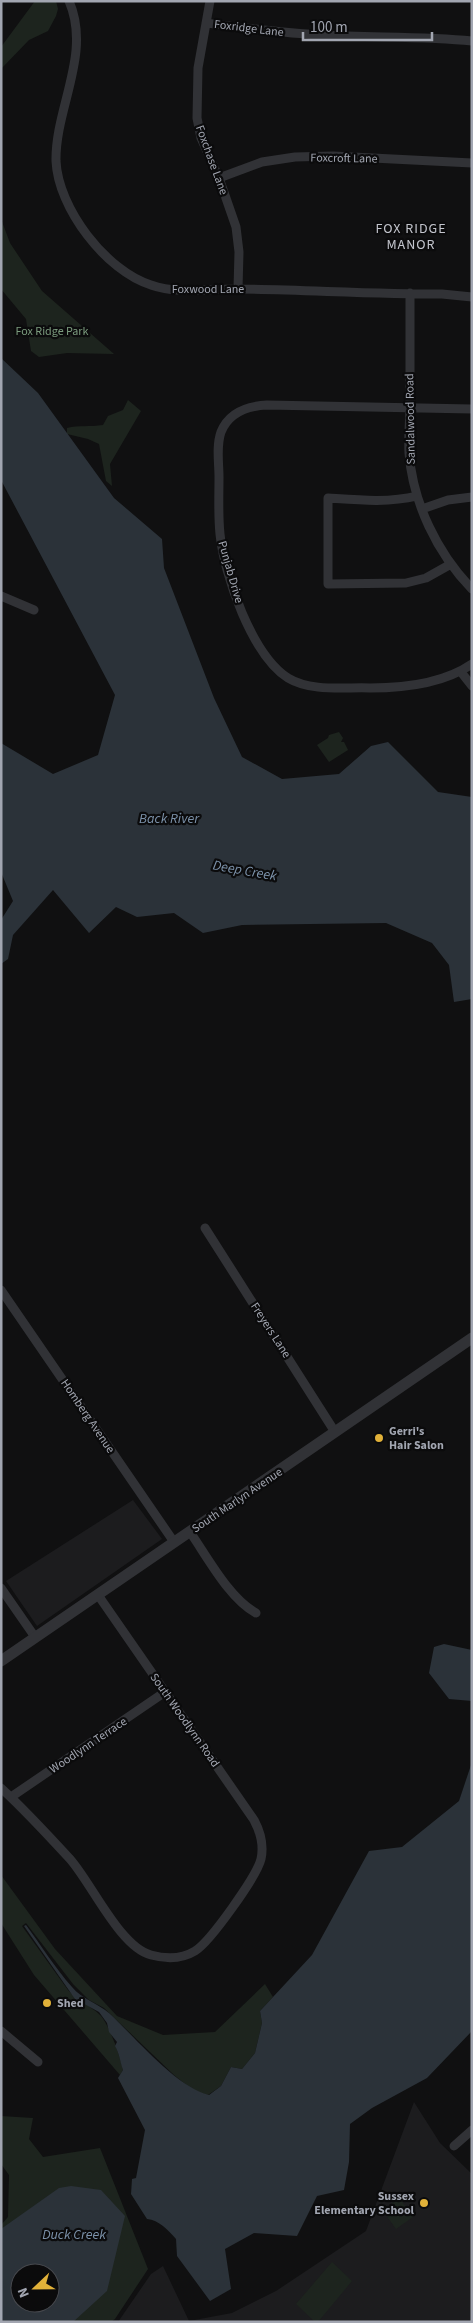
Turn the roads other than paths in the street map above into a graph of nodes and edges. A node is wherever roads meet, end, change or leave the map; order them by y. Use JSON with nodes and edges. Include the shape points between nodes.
{"nodes":[{"id":1,"x":69,"y":1,"type":"edge"},
{"id":2,"x":210,"y":1,"type":"edge"},
{"id":3,"x":206,"y":22,"type":"junction"},
{"id":4,"x":472,"y":41,"type":"edge"},
{"id":5,"x":472,"y":164,"type":"edge"},
{"id":6,"x":219,"y":178,"type":"junction"},
{"id":7,"x":238,"y":289,"type":"junction"},
{"id":8,"x":410,"y":293,"type":"junction"},
{"id":9,"x":472,"y":297,"type":"edge"},
{"id":10,"x":410,"y":407,"type":"junction"},
{"id":11,"x":472,"y":408,"type":"edge"},
{"id":12,"x":417,"y":496,"type":"junction"},
{"id":13,"x":472,"y":497,"type":"edge"},
{"id":14,"x":422,"y":508,"type":"junction"},
{"id":15,"x":451,"y":564,"type":"junction"},
{"id":16,"x":472,"y":589,"type":"edge"},
{"id":17,"x":1,"y":596,"type":"edge"},
{"id":18,"x":34,"y":610,"type":"dead end"},
{"id":19,"x":472,"y":664,"type":"edge"},
{"id":20,"x":461,"y":672,"type":"junction"},
{"id":21,"x":472,"y":686,"type":"edge"},
{"id":22,"x":205,"y":1228,"type":"dead end"},
{"id":23,"x":1,"y":1290,"type":"edge"},
{"id":24,"x":472,"y":1338,"type":"edge"},
{"id":25,"x":335,"y":1432,"type":"junction"},
{"id":26,"x":190,"y":1532,"type":"junction"},
{"id":27,"x":174,"y":1542,"type":"junction"},
{"id":28,"x":1,"y":1588,"type":"edge"},
{"id":29,"x":98,"y":1595,"type":"junction"},
{"id":30,"x":256,"y":1613,"type":"dead end"},
{"id":31,"x":35,"y":1637,"type":"junction"},
{"id":32,"x":1,"y":1661,"type":"edge"},
{"id":33,"x":165,"y":1692,"type":"junction"},
{"id":34,"x":1,"y":1788,"type":"edge"},
{"id":35,"x":11,"y":1797,"type":"junction"},
{"id":36,"x":1,"y":2030,"type":"edge"},
{"id":37,"x":38,"y":2062,"type":"dead end"},
{"id":38,"x":472,"y":2130,"type":"edge"},
{"id":39,"x":454,"y":2146,"type":"dead end"}],
"edges":[{"from":1,"to":7,"type":"street","name":"Foxwood Lane","via":[[74,12],[77,40],[56,160],[62,188],[79,222],[122,271],[149,285],[175,290]]},
{"from":2,"to":3,"type":"street","name":"Foxchase Lane"},
{"from":3,"to":4,"type":"street","name":"Foxridge Lane","via":[[323,36],[406,36]]},
{"from":3,"to":6,"type":"street","name":"Foxchase Lane","via":[[195,102],[202,138]]},
{"from":5,"to":6,"type":"street","name":"Foxcroft Lane","via":[[333,156],[295,157],[262,162]]},
{"from":6,"to":7,"type":"street","name":"Foxchase Lane","via":[[238,239]]},
{"from":7,"to":8,"type":"street","name":"Foxwood Lane"},
{"from":8,"to":9,"type":"street","name":"Foxwood Lane"},
{"from":8,"to":10,"type":"street","name":"Sandalwood Road"},
{"from":10,"to":11,"type":"street","name":"Punjab Drive"},
{"from":10,"to":12,"type":"street","name":"Sandalwood Road","via":[[409,452]]},
{"from":10,"to":20,"type":"street","name":"Punjab Drive","via":[[267,405],[240,410],[222,431],[219,446],[220,536],[246,623],[264,654],[288,678],[318,686],[385,688],[418,684]]},
{"from":12,"to":14,"type":"street","name":"Sandalwood Road"},
{"from":12,"to":15,"type":"street","via":[[400,500],[328,498],[328,584],[406,583],[426,578]]},
{"from":13,"to":14,"type":"street"},
{"from":14,"to":15,"type":"street","name":"Sandalwood Road","via":[[435,539]]},
{"from":15,"to":16,"type":"street","name":"Sandalwood Road"},
{"from":17,"to":18,"type":"street"},
{"from":19,"to":20,"type":"street","name":"Punjab Drive"},
{"from":20,"to":21,"type":"street"},
{"from":22,"to":25,"type":"street","name":"Freyers Lane"},
{"from":23,"to":27,"type":"street","name":"Homberg Avenue"},
{"from":24,"to":25,"type":"street","name":"South Marlyn Avenue"},
{"from":25,"to":26,"type":"street","name":"South Marlyn Avenue"},
{"from":26,"to":27,"type":"street","name":"South Marlyn Avenue"},
{"from":26,"to":30,"type":"street","via":[[236,1597]]},
{"from":27,"to":29,"type":"street","name":"South Marlyn Avenue"},
{"from":28,"to":31,"type":"street"},
{"from":29,"to":31,"type":"street","name":"South Marlyn Avenue"},
{"from":29,"to":33,"type":"street","name":"South Woodlynn Road"},
{"from":31,"to":32,"type":"street","name":"South Marlyn Avenue"},
{"from":33,"to":35,"type":"street","name":"Woodlynn Terrace"},
{"from":33,"to":35,"type":"street","name":"South Woodlynn Road","via":[[254,1820],[262,1838],[263,1849],[256,1871],[208,1940],[195,1951],[167,1958],[145,1953],[129,1942],[71,1860]]},
{"from":34,"to":35,"type":"street"},
{"from":36,"to":37,"type":"street"},
{"from":38,"to":39,"type":"street"}]}
